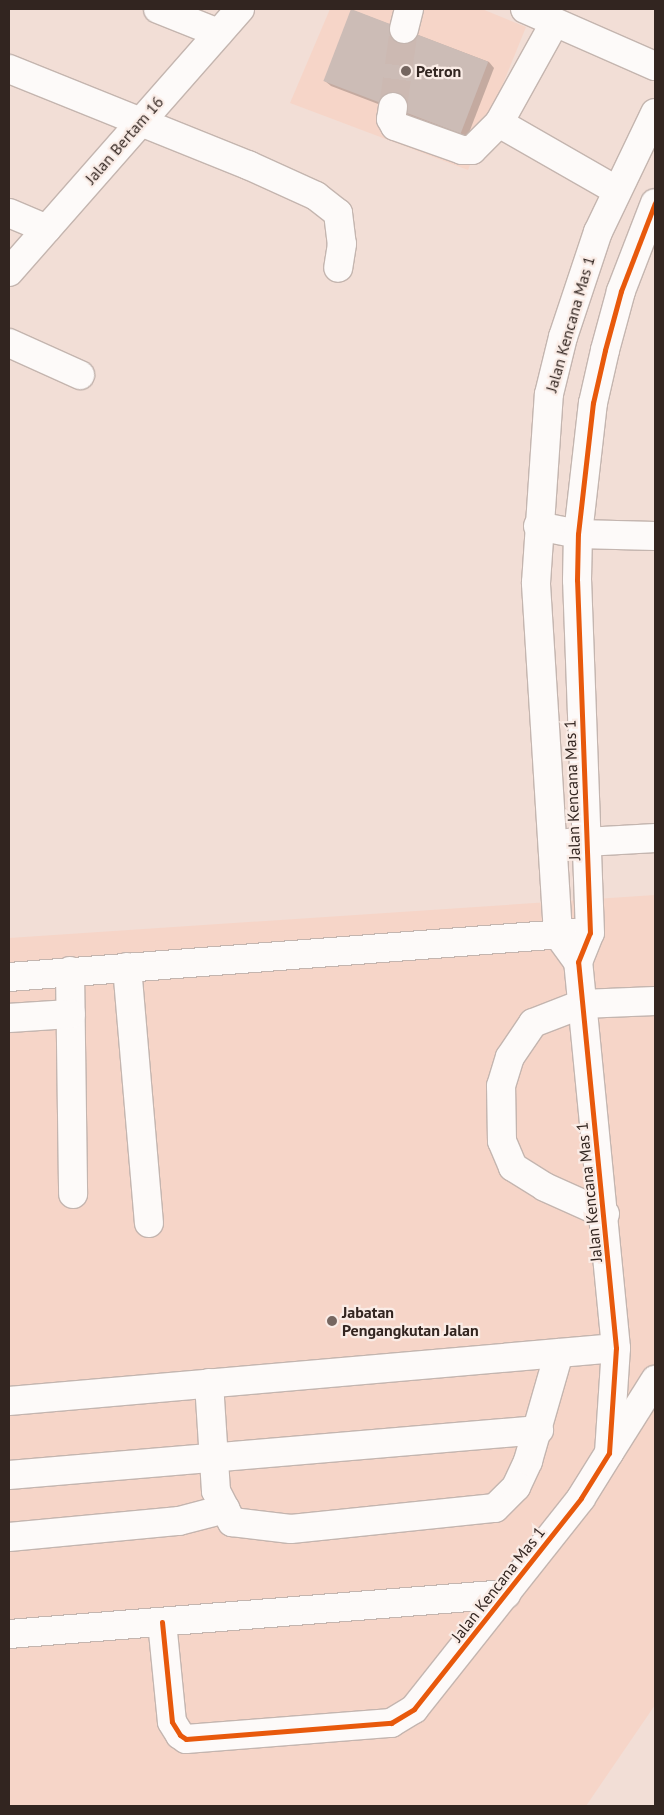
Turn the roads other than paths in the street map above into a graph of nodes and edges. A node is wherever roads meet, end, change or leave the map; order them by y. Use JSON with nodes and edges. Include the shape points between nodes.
{"nodes":[{"id":1,"x":158,"y":9,"type":"edge"},
{"id":2,"x":240,"y":9,"type":"edge"},
{"id":3,"x":524,"y":9,"type":"edge"},
{"id":4,"x":555,"y":22,"type":"junction"},
{"id":5,"x":218,"y":33,"type":"junction"},
{"id":6,"x":655,"y":66,"type":"edge"},
{"id":7,"x":9,"y":69,"type":"edge"},
{"id":8,"x":393,"y":107,"type":"tunnel mouth"},
{"id":9,"x":655,"y":113,"type":"edge"},
{"id":10,"x":139,"y":123,"type":"junction"},
{"id":11,"x":499,"y":123,"type":"junction"},
{"id":12,"x":616,"y":190,"type":"junction"},
{"id":13,"x":655,"y":203,"type":"edge"},
{"id":14,"x":9,"y":212,"type":"edge"},
{"id":15,"x":48,"y":229,"type":"junction"},
{"id":16,"x":338,"y":268,"type":"dead end"},
{"id":17,"x":9,"y":272,"type":"edge"},
{"id":18,"x":9,"y":343,"type":"edge"},
{"id":19,"x":80,"y":375,"type":"dead end"},
{"id":20,"x":538,"y":526,"type":"junction"},
{"id":21,"x":578,"y":534,"type":"junction"},
{"id":22,"x":655,"y":536,"type":"edge"},
{"id":23,"x":655,"y":838,"type":"edge"},
{"id":24,"x":587,"y":843,"type":"junction"},
{"id":25,"x":552,"y":844,"type":"junction"},
{"id":26,"x":590,"y":933,"type":"junction"},
{"id":27,"x":558,"y":934,"type":"junction"},
{"id":28,"x":578,"y":962,"type":"junction"},
{"id":29,"x":127,"y":966,"type":"junction"},
{"id":30,"x":70,"y":972,"type":"junction"},
{"id":31,"x":9,"y":977,"type":"edge"},
{"id":32,"x":655,"y":1001,"type":"edge"},
{"id":33,"x":582,"y":1004,"type":"junction"},
{"id":34,"x":71,"y":1014,"type":"junction"},
{"id":35,"x":9,"y":1018,"type":"edge"},
{"id":36,"x":73,"y":1194,"type":"dead end"},
{"id":37,"x":605,"y":1214,"type":"junction"},
{"id":38,"x":149,"y":1223,"type":"dead end"},
{"id":39,"x":616,"y":1348,"type":"junction"},
{"id":40,"x":559,"y":1353,"type":"junction"},
{"id":41,"x":655,"y":1380,"type":"edge"},
{"id":42,"x":209,"y":1383,"type":"junction"},
{"id":43,"x":9,"y":1401,"type":"edge"},
{"id":44,"x":539,"y":1430,"type":"junction"},
{"id":45,"x":609,"y":1452,"type":"junction"},
{"id":46,"x":214,"y":1456,"type":"junction"},
{"id":47,"x":9,"y":1475,"type":"edge"},
{"id":48,"x":226,"y":1509,"type":"junction"},
{"id":49,"x":9,"y":1537,"type":"edge"},
{"id":50,"x":506,"y":1594,"type":"junction"},
{"id":51,"x":162,"y":1622,"type":"junction"},
{"id":52,"x":9,"y":1634,"type":"edge"}],
"edges":[{"from":1,"to":5,"type":"street"},
{"from":2,"to":5,"type":"street","name":"Jalan Bertam 16"},
{"from":3,"to":4,"type":"street"},
{"from":4,"to":6,"type":"street"},
{"from":4,"to":11,"type":"street"},
{"from":5,"to":10,"type":"street","name":"Jalan Bertam 16"},
{"from":7,"to":10,"type":"street"},
{"from":8,"to":11,"type":"street","via":[[391,119],[395,126],[462,150],[472,150]]},
{"from":9,"to":12,"type":"street","name":"Jalan Kencana Mas 1"},
{"from":10,"to":15,"type":"street","name":"Jalan Bertam 16"},
{"from":10,"to":16,"type":"street","via":[[248,165],[316,196],[338,213],[342,244]]},
{"from":11,"to":12,"type":"street"},
{"from":12,"to":20,"type":"street","name":"Jalan Kencana Mas 1","via":[[580,280],[549,394]]},
{"from":13,"to":21,"type":"street","name":"Jalan Kencana Mas 1","via":[[621,292],[604,350],[593,404]]},
{"from":14,"to":15,"type":"street"},
{"from":15,"to":17,"type":"street","name":"Jalan Bertam 16"},
{"from":18,"to":19,"type":"street"},
{"from":20,"to":21,"type":"street"},
{"from":20,"to":25,"type":"street","name":"Jalan Kencana Mas 1","via":[[536,583]]},
{"from":21,"to":22,"type":"street"},
{"from":21,"to":24,"type":"street","name":"Jalan Kencana Mas 1"},
{"from":23,"to":24,"type":"street"},
{"from":24,"to":25,"type":"street"},
{"from":24,"to":26,"type":"street","name":"Jalan Kencana Mas 1"},
{"from":25,"to":27,"type":"street","name":"Jalan Kencana Mas 1"},
{"from":26,"to":27,"type":"street"},
{"from":26,"to":28,"type":"street","name":"Jalan Kencana Mas 1"},
{"from":27,"to":28,"type":"street"},
{"from":27,"to":29,"type":"street"},
{"from":28,"to":33,"type":"street","name":"Jalan Kencana Mas 1"},
{"from":29,"to":30,"type":"street"},
{"from":29,"to":38,"type":"street"},
{"from":30,"to":31,"type":"street"},
{"from":30,"to":34,"type":"street"},
{"from":32,"to":33,"type":"street"},
{"from":33,"to":37,"type":"street","name":"Jalan Kencana Mas 1"},
{"from":33,"to":37,"type":"street","via":[[533,1023],[510,1058],[501,1086],[502,1140],[512,1167],[545,1187]]},
{"from":34,"to":35,"type":"street"},
{"from":34,"to":36,"type":"street"},
{"from":37,"to":39,"type":"street","name":"Jalan Kencana Mas 1"},
{"from":39,"to":40,"type":"street"},
{"from":39,"to":45,"type":"street","name":"Jalan Kencana Mas 1"},
{"from":40,"to":42,"type":"street"},
{"from":40,"to":44,"type":"street"},
{"from":41,"to":45,"type":"street"},
{"from":42,"to":43,"type":"street"},
{"from":42,"to":46,"type":"street"},
{"from":44,"to":46,"type":"street"},
{"from":44,"to":48,"type":"street","via":[[516,1487],[495,1508],[291,1529],[232,1522]]},
{"from":45,"to":50,"type":"street","name":"Jalan Kencana Mas 1","via":[[582,1498]]},
{"from":46,"to":47,"type":"street"},
{"from":46,"to":48,"type":"street","via":[[216,1491]]},
{"from":48,"to":49,"type":"street","via":[[180,1521]]},
{"from":50,"to":51,"type":"street","name":"Jalan Kencana Mas 1"},
{"from":50,"to":51,"type":"street","name":"Jalan Kencana Mas 1","via":[[414,1709],[390,1724],[194,1740],[180,1735],[172,1722]]},
{"from":51,"to":52,"type":"street"}]}
